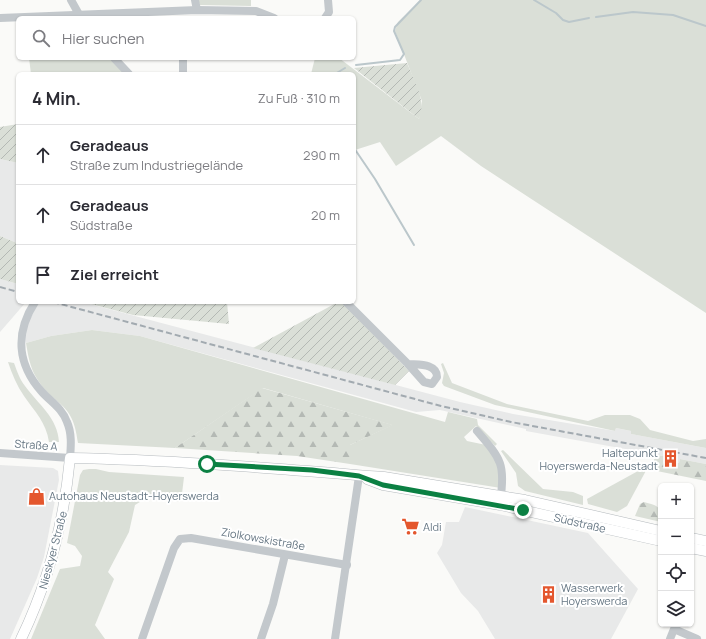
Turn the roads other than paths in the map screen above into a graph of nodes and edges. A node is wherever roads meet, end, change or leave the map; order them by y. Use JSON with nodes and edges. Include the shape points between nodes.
{"nodes":[{"id":1,"x":70,"y":0,"type":"edge"},
{"id":2,"x":195,"y":0,"type":"edge"},
{"id":3,"x":328,"y":0,"type":"edge"},
{"id":4,"x":197,"y":10,"type":"junction"},
{"id":5,"x":185,"y":14,"type":"edge"},
{"id":6,"x":80,"y":16,"type":"edge"},
{"id":7,"x":269,"y":16,"type":"edge"},
{"id":8,"x":326,"y":16,"type":"edge"},
{"id":9,"x":0,"y":18,"type":"edge"},
{"id":10,"x":16,"y":18,"type":"edge"},
{"id":11,"x":116,"y":60,"type":"edge"},
{"id":12,"x":183,"y":60,"type":"edge"},
{"id":13,"x":126,"y":72,"type":"edge"},
{"id":14,"x":183,"y":72,"type":"edge"},
{"id":15,"x":34,"y":304,"type":"edge"},
{"id":16,"x":348,"y":304,"type":"edge"},
{"id":17,"x":408,"y":364,"type":"dead end"},
{"id":18,"x":477,"y":431,"type":"dead end"},
{"id":19,"x":0,"y":453,"type":"edge"},
{"id":20,"x":70,"y":458,"type":"junction"},
{"id":21,"x":362,"y":477,"type":"junction"},
{"id":22,"x":500,"y":501,"type":"junction"},
{"id":23,"x":658,"y":530,"type":"edge"},
{"id":24,"x":694,"y":539,"type":"edge"},
{"id":25,"x":658,"y":540,"type":"edge"},
{"id":26,"x":706,"y":541,"type":"edge"},
{"id":27,"x":694,"y":549,"type":"edge"},
{"id":28,"x":706,"y":551,"type":"edge"},
{"id":29,"x":285,"y":555,"type":"junction"},
{"id":30,"x":347,"y":565,"type":"junction"},
{"id":31,"x":21,"y":639,"type":"edge"},
{"id":32,"x":142,"y":639,"type":"edge"},
{"id":33,"x":261,"y":639,"type":"edge"},
{"id":34,"x":335,"y":639,"type":"edge"},
{"id":35,"x":670,"y":639,"type":"edge"},
{"id":36,"x":697,"y":639,"type":"edge"}],
"edges":[{"from":1,"to":6,"type":"street"},
{"from":2,"to":4,"type":"street"},
{"from":3,"to":8,"type":"street","via":[[329,12]]},
{"from":4,"to":5,"type":"street"},
{"from":4,"to":7,"type":"street","via":[[256,11]]},
{"from":5,"to":6,"type":"street"},
{"from":9,"to":10,"type":"street"},
{"from":11,"to":13,"type":"street"},
{"from":12,"to":14,"type":"street"},
{"from":15,"to":20,"type":"street","via":[[22,326],[22,356],[36,384],[58,406],[67,421],[70,432]]},
{"from":16,"to":17,"type":"street"},
{"from":18,"to":22,"type":"street","via":[[500,461],[503,471]]},
{"from":19,"to":20,"type":"street","name":"Straße A"},
{"from":20,"to":21,"type":"main road","via":[[286,468]]},
{"from":20,"to":31,"type":"main road","name":"Nieskyer Straße","via":[[66,499],[56,548]]},
{"from":21,"to":22,"type":"main road","via":[[383,485]]},
{"from":21,"to":30,"type":"street"},
{"from":22,"to":23,"type":"main road","name":"Südstraße"},
{"from":22,"to":25,"type":"main road","name":"Südstraße"},
{"from":24,"to":26,"type":"main road"},
{"from":27,"to":28,"type":"main road"},
{"from":29,"to":30,"type":"street","name":"Ziolkowskistraße"},
{"from":29,"to":32,"type":"street","name":"Ziolkowskistraße","via":[[191,538],[177,542]]},
{"from":29,"to":33,"type":"street"},
{"from":30,"to":34,"type":"street"},
{"from":35,"to":36,"type":"street","via":[[674,629]]}]}
